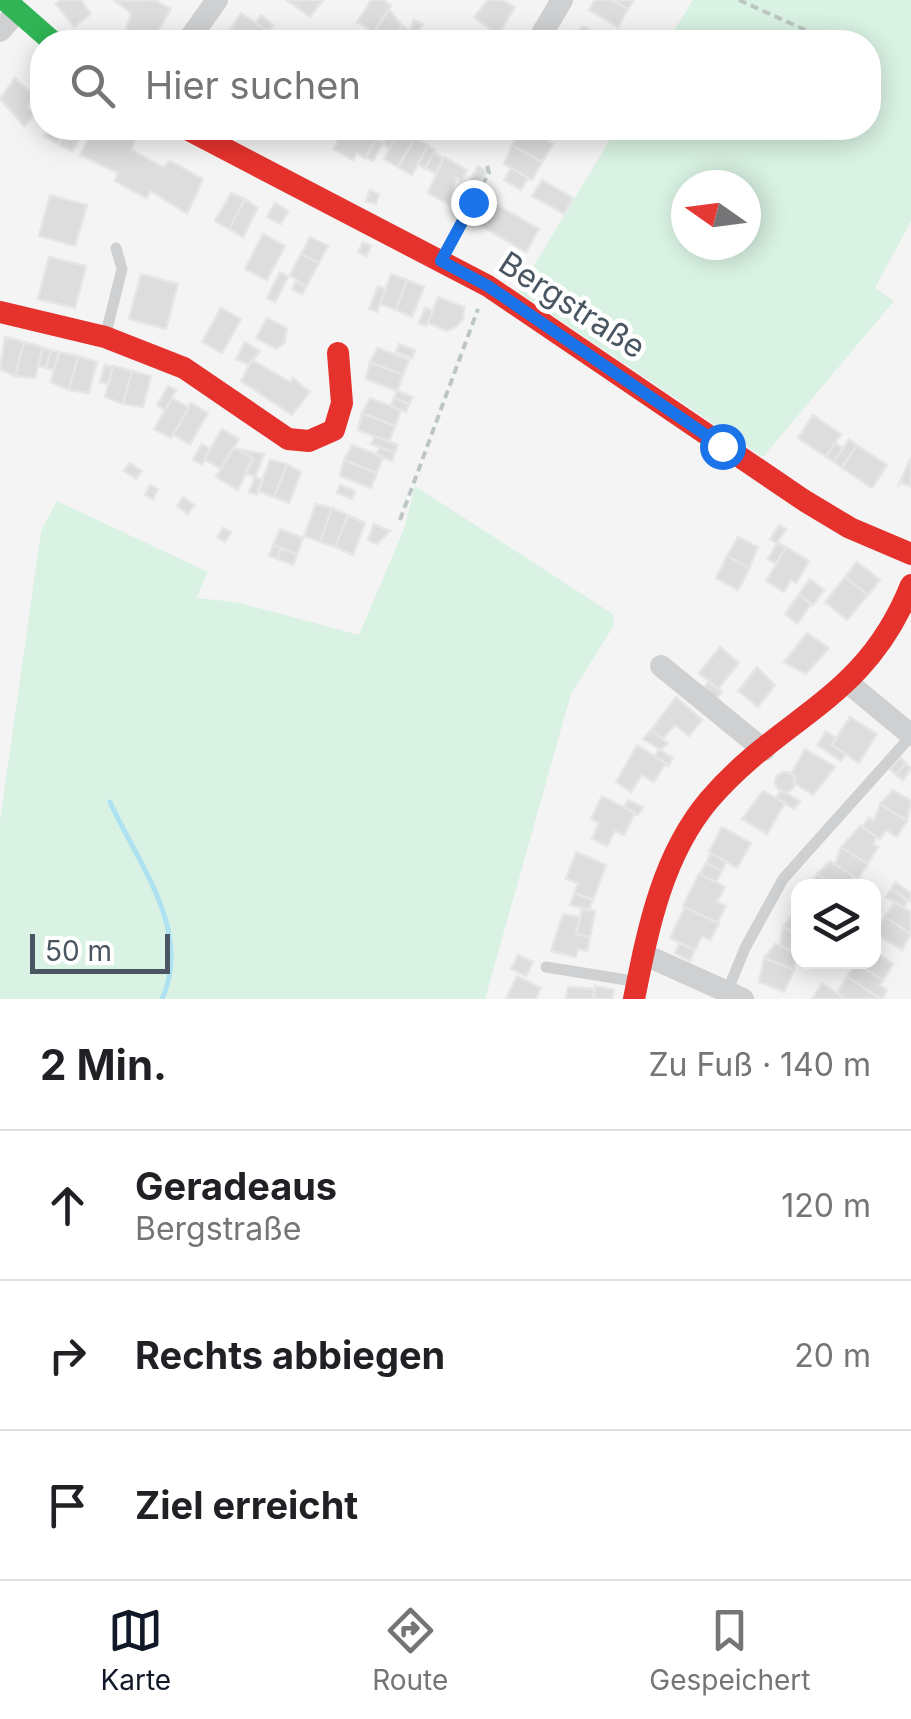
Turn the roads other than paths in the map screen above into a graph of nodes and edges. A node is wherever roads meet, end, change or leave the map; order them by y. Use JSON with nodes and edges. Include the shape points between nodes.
{"nodes":[{"id":1,"x":562,"y":0,"type":"edge"},
{"id":2,"x":208,"y":2,"type":"edge"},
{"id":3,"x":11,"y":6,"type":"edge"},
{"id":4,"x":40,"y":30,"type":"edge"},
{"id":5,"x":193,"y":30,"type":"edge"},
{"id":6,"x":544,"y":30,"type":"edge"},
{"id":7,"x":0,"y":31,"type":"edge"},
{"id":8,"x":209,"y":140,"type":"edge"},
{"id":9,"x":116,"y":248,"type":"dead end"},
{"id":10,"x":0,"y":312,"type":"edge"},
{"id":11,"x":105,"y":337,"type":"junction"},
{"id":12,"x":338,"y":353,"type":"dead end"},
{"id":13,"x":911,"y":554,"type":"edge"},
{"id":14,"x":911,"y":584,"type":"edge"},
{"id":15,"x":661,"y":666,"type":"dead end"},
{"id":16,"x":847,"y":682,"type":"junction"},
{"id":17,"x":911,"y":736,"type":"edge"},
{"id":18,"x":764,"y":750,"type":"junction"},
{"id":19,"x":643,"y":954,"type":"junction"},
{"id":20,"x":546,"y":967,"type":"dead end"},
{"id":21,"x":635,"y":991,"type":"edge"},
{"id":22,"x":735,"y":996,"type":"edge"}],
"edges":[{"from":1,"to":6,"type":"street"},
{"from":2,"to":5,"type":"street"},
{"from":3,"to":4,"type":"street"},
{"from":3,"to":7,"type":"street"},
{"from":8,"to":13,"type":"street","name":"Bergstraße","via":[[488,286],[804,501]]},
{"from":9,"to":11,"type":"lane","via":[[122,269]]},
{"from":10,"to":11,"type":"street"},
{"from":11,"to":12,"type":"street","via":[[184,368],[302,442],[317,442],[342,417]]},
{"from":14,"to":16,"type":"street","via":[[874,656]]},
{"from":15,"to":18,"type":"street"},
{"from":16,"to":17,"type":"street"},
{"from":16,"to":18,"type":"street"},
{"from":17,"to":22,"type":"lane","via":[[783,879],[745,948]]},
{"from":18,"to":19,"type":"street","via":[[692,823],[665,872]]},
{"from":19,"to":21,"type":"street"},
{"from":19,"to":22,"type":"street"},
{"from":20,"to":21,"type":"lane"}]}
